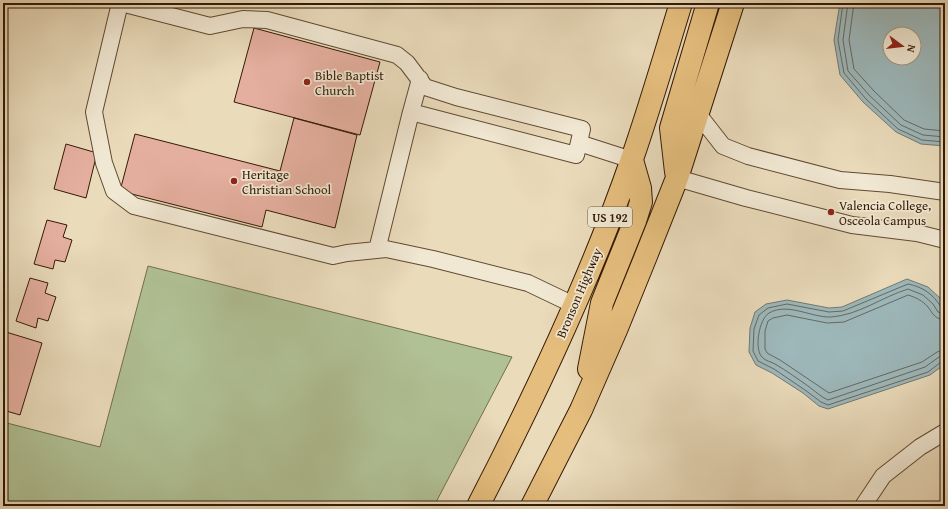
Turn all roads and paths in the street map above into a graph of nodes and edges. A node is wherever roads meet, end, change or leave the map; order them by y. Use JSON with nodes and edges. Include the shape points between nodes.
{"nodes":[{"id":1,"x":120,"y":3,"type":"edge"},
{"id":2,"x":681,"y":3,"type":"edge"},
{"id":3,"x":708,"y":3,"type":"edge"},
{"id":4,"x":733,"y":3,"type":"edge"},
{"id":5,"x":420,"y":79,"type":"junction"},
{"id":6,"x":411,"y":112,"type":"junction"},
{"id":7,"x":698,"y":114,"type":"junction"},
{"id":8,"x":580,"y":143,"type":"junction"},
{"id":9,"x":632,"y":160,"type":"junction"},
{"id":10,"x":677,"y":178,"type":"junction"},
{"id":11,"x":945,"y":192,"type":"edge"},
{"id":12,"x":945,"y":240,"type":"edge"},
{"id":13,"x":377,"y":250,"type":"junction"},
{"id":14,"x":574,"y":304,"type":"junction"},
{"id":15,"x":581,"y":410,"type":"junction"},
{"id":16,"x":945,"y":432,"type":"edge"},
{"id":17,"x":478,"y":506,"type":"edge"},
{"id":18,"x":532,"y":506,"type":"edge"},
{"id":19,"x":863,"y":506,"type":"edge"}],
"edges":[{"from":1,"to":5,"type":"street","via":[[210,26],[243,19],[267,20],[397,55]]},
{"from":1,"to":13,"type":"street","via":[[94,112],[104,163],[114,191],[134,206],[333,256]]},
{"from":2,"to":9,"type":"highway","name":"Bronson Highway","number":"US 192"},
{"from":3,"to":10,"type":"highway","via":[[671,128]]},
{"from":4,"to":7,"type":"highway"},
{"from":5,"to":6,"type":"street"},
{"from":5,"to":8,"type":"street","via":[[425,87],[456,97],[582,129]]},
{"from":6,"to":8,"type":"street","via":[[576,155]]},
{"from":6,"to":13,"type":"street"},
{"from":7,"to":10,"type":"highway"},
{"from":7,"to":11,"type":"street","via":[[723,146],[748,156],[840,180]]},
{"from":8,"to":9,"type":"street"},
{"from":9,"to":14,"type":"highway","name":"Bronson Highway","number":"US 192"},
{"from":9,"to":15,"type":"highway","via":[[641,202],[602,303]]},
{"from":10,"to":12,"type":"street","via":[[852,225]]},
{"from":10,"to":15,"type":"highway"},
{"from":13,"to":14,"type":"street","via":[[386,249],[425,257],[528,283]]},
{"from":14,"to":17,"type":"highway","name":"Bronson Highway","number":"US 192","via":[[537,388]]},
{"from":15,"to":18,"type":"highway"},
{"from":16,"to":19,"type":"street","via":[[920,447],[884,476]]}]}
